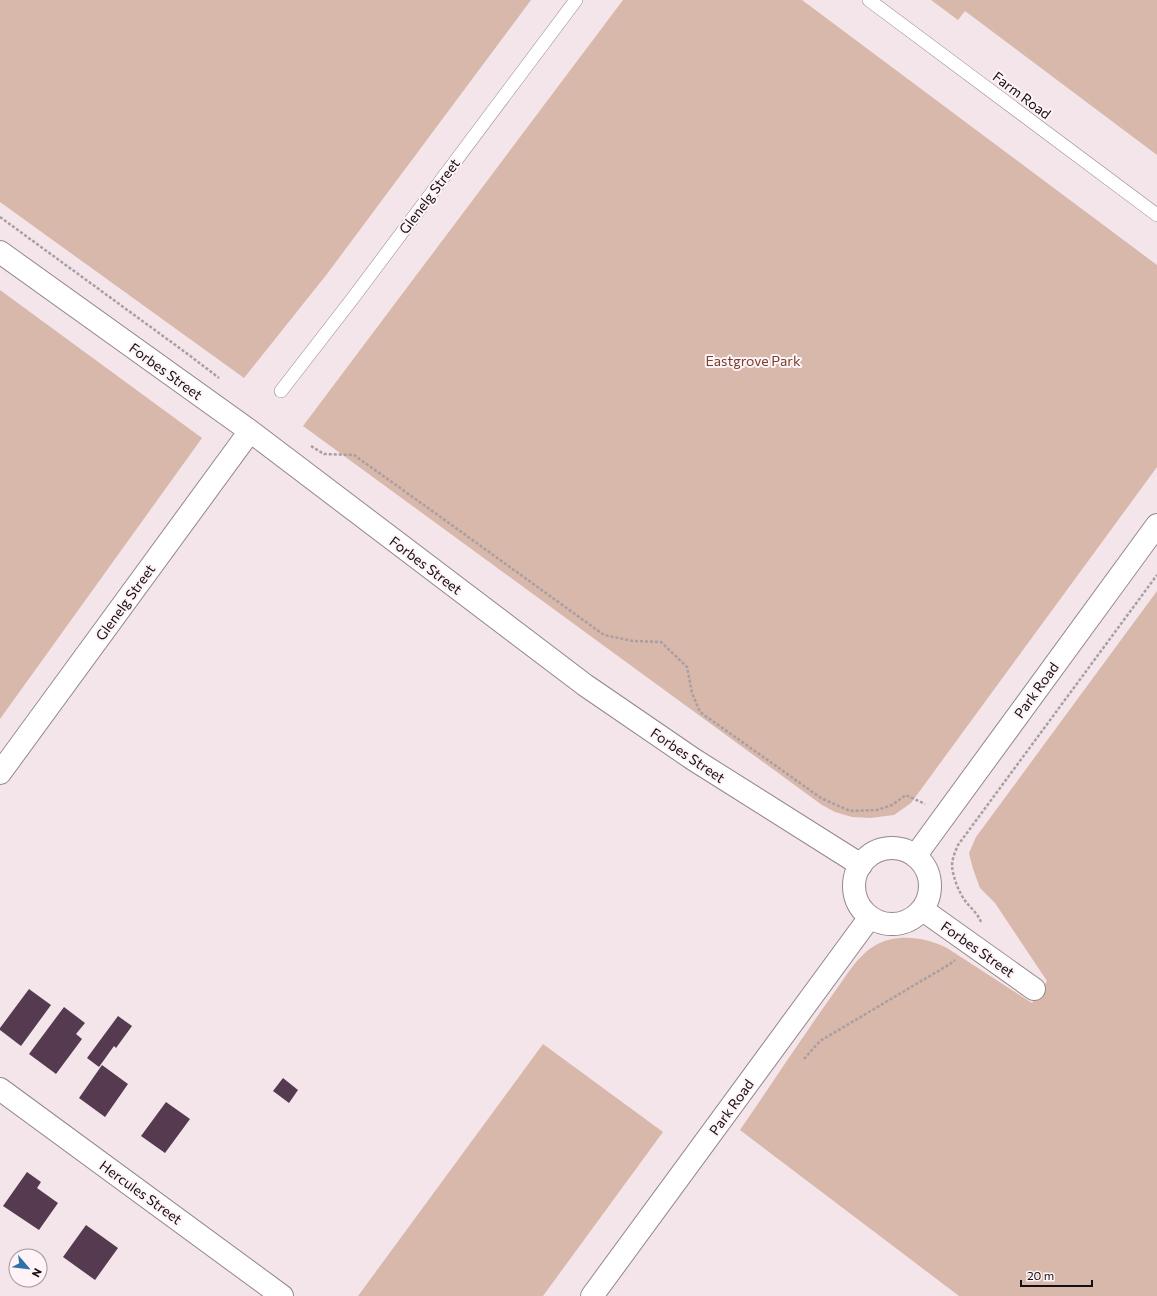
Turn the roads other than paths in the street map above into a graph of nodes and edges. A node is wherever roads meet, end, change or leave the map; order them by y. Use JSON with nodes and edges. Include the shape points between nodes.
{"nodes":[{"id":1,"x":576,"y":0,"type":"edge"},
{"id":2,"x":869,"y":0,"type":"edge"},
{"id":3,"x":1157,"y":215,"type":"edge"},
{"id":4,"x":0,"y":252,"type":"edge"},
{"id":5,"x":281,"y":391,"type":"dead end"},
{"id":6,"x":250,"y":431,"type":"junction"},
{"id":7,"x":1157,"y":525,"type":"edge"},
{"id":8,"x":0,"y":773,"type":"edge"},
{"id":9,"x":916,"y":855,"type":"junction"},
{"id":10,"x":861,"y":864,"type":"junction"},
{"id":11,"x":923,"y":910,"type":"junction"},
{"id":12,"x":870,"y":917,"type":"junction"},
{"id":13,"x":1034,"y":989,"type":"dead end"},
{"id":14,"x":0,"y":1089,"type":"edge"},
{"id":15,"x":282,"y":1296,"type":"edge"},
{"id":16,"x":592,"y":1296,"type":"edge"}],
"edges":[{"from":1,"to":5,"type":"lane","name":"Glenelg Street"},
{"from":2,"to":3,"type":"lane","name":"Farm Road"},
{"from":4,"to":6,"type":"street","name":"Forbes Street"},
{"from":6,"to":8,"type":"street","name":"Glenelg Street"},
{"from":6,"to":10,"type":"street","name":"Forbes Street","via":[[585,685],[693,759]]},
{"from":7,"to":9,"type":"street","name":"Park Road"},
{"from":9,"to":10,"type":"street","via":[[906,850],[886,848],[868,856]]},
{"from":9,"to":11,"type":"street","via":[[927,870],[930,880],[931,890]]},
{"from":10,"to":12,"type":"street","via":[[856,872],[854,891],[861,908]]},
{"from":11,"to":12,"type":"street","via":[[901,923],[883,923]]},
{"from":11,"to":13,"type":"street","name":"Forbes Street"},
{"from":12,"to":16,"type":"street","name":"Park Road"},
{"from":14,"to":15,"type":"street","name":"Hercules Street"}]}
